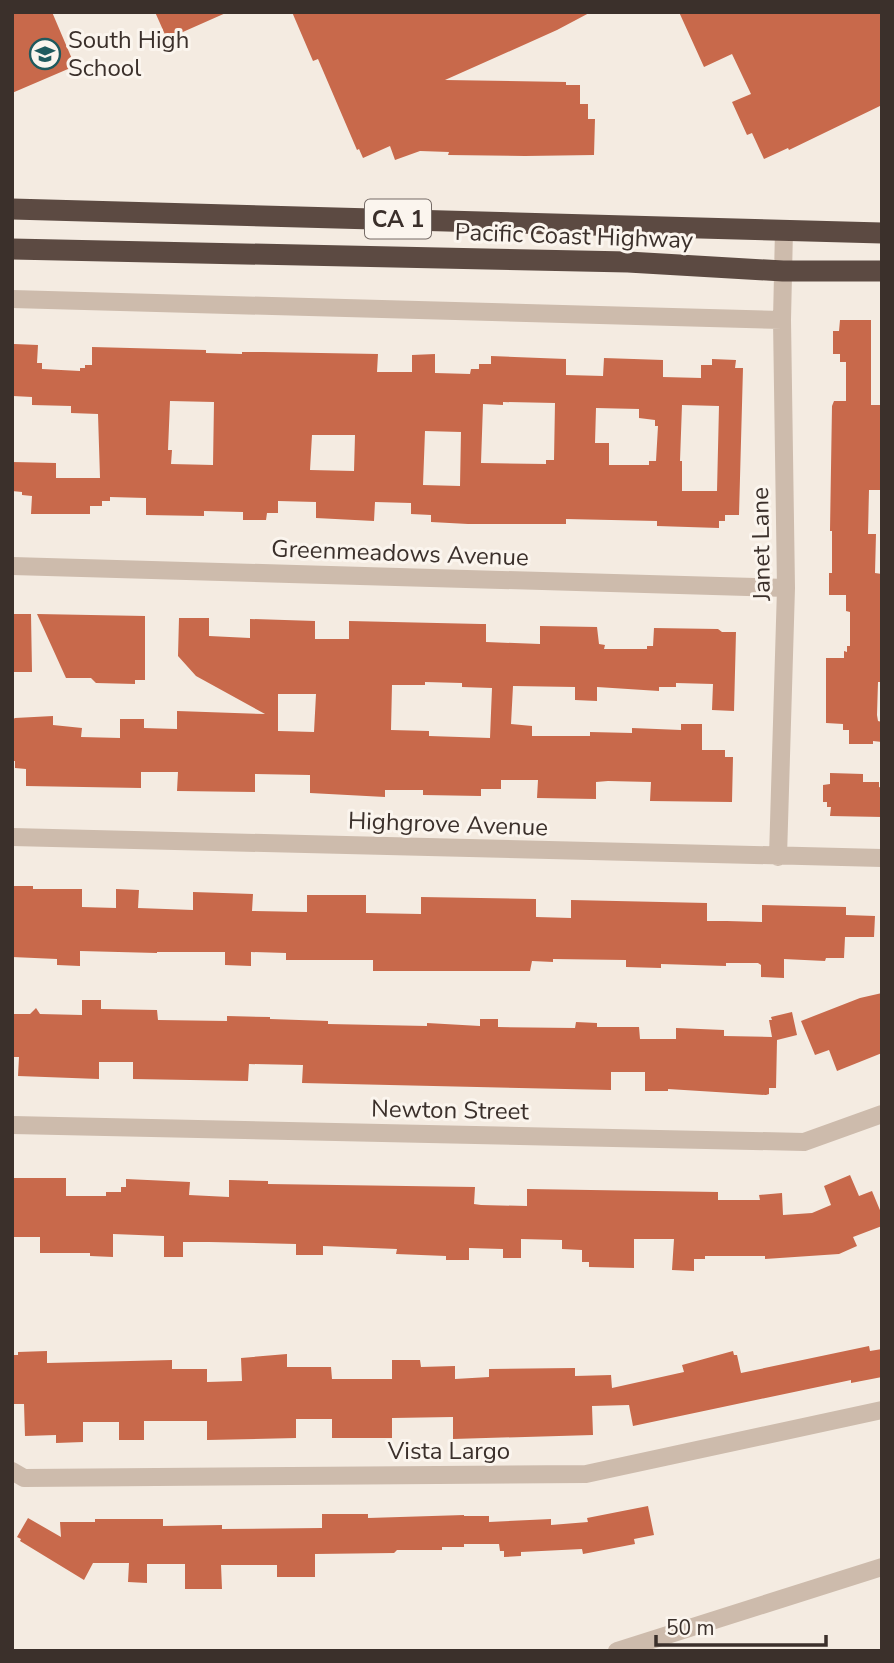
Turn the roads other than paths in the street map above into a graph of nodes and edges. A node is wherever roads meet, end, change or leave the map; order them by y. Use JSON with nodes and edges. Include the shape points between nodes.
{"nodes":[{"id":1,"x":12,"y":209,"type":"edge"},
{"id":2,"x":784,"y":230,"type":"junction"},
{"id":3,"x":882,"y":233,"type":"edge"},
{"id":4,"x":12,"y":249,"type":"edge"},
{"id":5,"x":783,"y":271,"type":"junction"},
{"id":6,"x":882,"y":271,"type":"edge"},
{"id":7,"x":12,"y":299,"type":"edge"},
{"id":8,"x":782,"y":320,"type":"junction"},
{"id":9,"x":12,"y":566,"type":"edge"},
{"id":10,"x":786,"y":588,"type":"junction"},
{"id":11,"x":12,"y":837,"type":"edge"},
{"id":12,"x":778,"y":857,"type":"junction"},
{"id":13,"x":882,"y":859,"type":"edge"},
{"id":14,"x":882,"y":1114,"type":"edge"},
{"id":15,"x":12,"y":1125,"type":"edge"},
{"id":16,"x":882,"y":1410,"type":"edge"},
{"id":17,"x":12,"y":1471,"type":"edge"},
{"id":18,"x":882,"y":1567,"type":"edge"},
{"id":19,"x":617,"y":1651,"type":"edge"}],
"edges":[{"from":1,"to":2,"type":"highway","name":"Pacific Coast Highway","number":"CA 1"},
{"from":2,"to":3,"type":"highway","name":"Pacific Coast Highway","number":"CA 1"},
{"from":2,"to":5,"type":"street","name":"Janet Lane"},
{"from":4,"to":5,"type":"highway","name":"Pacific Coast Highway","number":"CA 1","via":[[628,262]]},
{"from":5,"to":6,"type":"highway","name":"Pacific Coast Highway","number":"CA 1"},
{"from":5,"to":8,"type":"street","name":"Janet Lane"},
{"from":7,"to":8,"type":"street"},
{"from":8,"to":10,"type":"street","name":"Janet Lane"},
{"from":9,"to":10,"type":"street","name":"Greenmeadows Avenue"},
{"from":10,"to":12,"type":"street","name":"Janet Lane"},
{"from":11,"to":12,"type":"street","name":"Highgrove Avenue"},
{"from":12,"to":13,"type":"street","name":"Highgrove Avenue"},
{"from":14,"to":15,"type":"street","name":"Newton Street","via":[[804,1142]]},
{"from":16,"to":17,"type":"street","name":"Vista Largo","via":[[586,1474],[24,1478]]},
{"from":18,"to":19,"type":"street"}]}
